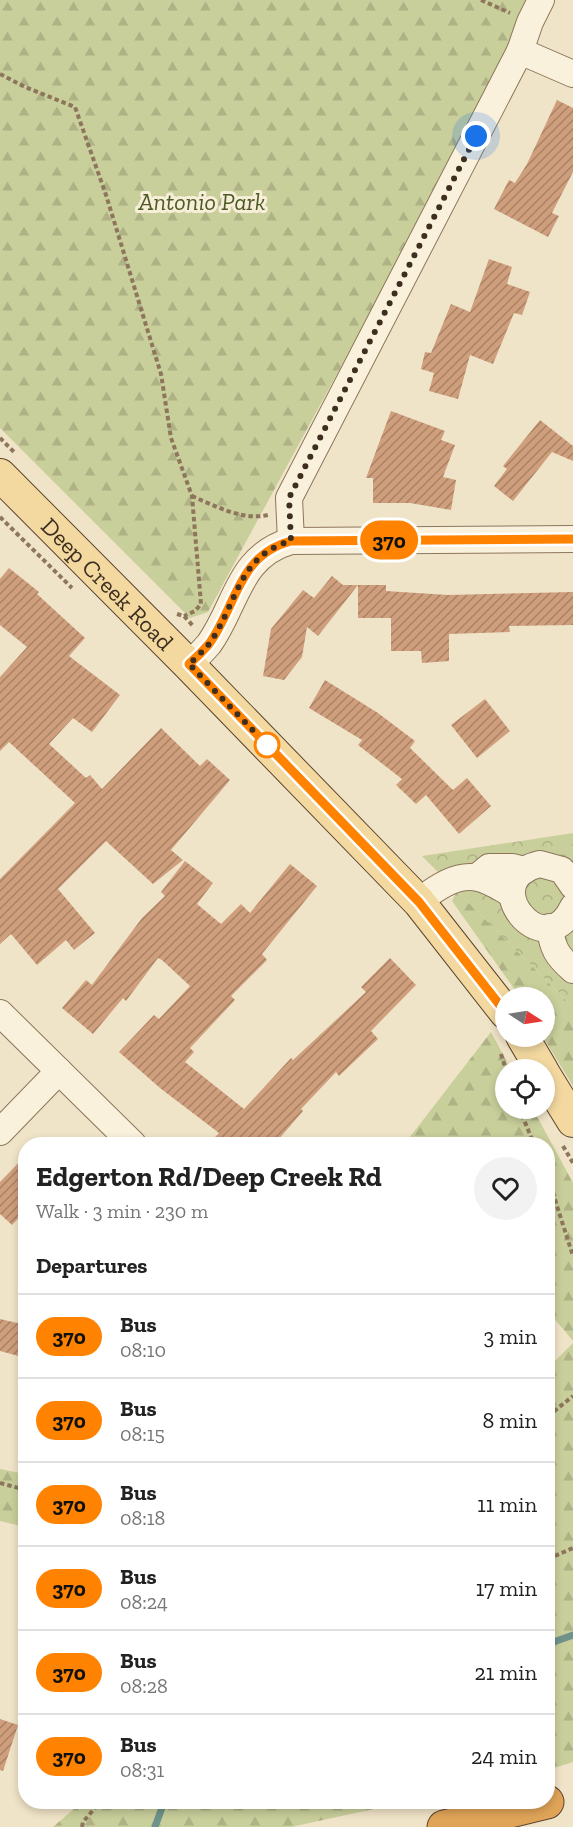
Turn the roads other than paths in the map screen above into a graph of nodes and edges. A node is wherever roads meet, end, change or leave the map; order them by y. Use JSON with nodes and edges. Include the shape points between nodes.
{"nodes":[{"id":1,"x":536,"y":11,"type":"edge"},
{"id":2,"x":520,"y":51,"type":"junction"},
{"id":3,"x":573,"y":74,"type":"edge"},
{"id":4,"x":0,"y":475,"type":"edge"},
{"id":5,"x":290,"y":531,"type":"junction"},
{"id":6,"x":573,"y":539,"type":"edge"},
{"id":7,"x":189,"y":664,"type":"junction"},
{"id":8,"x":525,"y":870,"type":"junction"},
{"id":9,"x":477,"y":877,"type":"junction"},
{"id":10,"x":573,"y":886,"type":"edge"},
{"id":11,"x":512,"y":894,"type":"junction"},
{"id":12,"x":419,"y":902,"type":"junction"},
{"id":13,"x":573,"y":907,"type":"edge"},
{"id":14,"x":550,"y":927,"type":"junction"},
{"id":15,"x":573,"y":970,"type":"edge"},
{"id":16,"x":495,"y":999,"type":"edge"},
{"id":17,"x":0,"y":1012,"type":"edge"},
{"id":18,"x":59,"y":1071,"type":"junction"},
{"id":19,"x":555,"y":1092,"type":"edge"},
{"id":20,"x":573,"y":1121,"type":"edge"},
{"id":21,"x":0,"y":1132,"type":"edge"},
{"id":22,"x":126,"y":1137,"type":"edge"},
{"id":23,"x":573,"y":1794,"type":"edge"},
{"id":24,"x":555,"y":1799,"type":"edge"},
{"id":25,"x":515,"y":1809,"type":"edge"},
{"id":26,"x":444,"y":1827,"type":"edge"}],
"edges":[{"from":1,"to":2,"type":"street"},
{"from":2,"to":3,"type":"street"},
{"from":2,"to":5,"type":"street","via":[[289,498]]},
{"from":4,"to":7,"type":"main road","name":"Deep Creek Road"},
{"from":5,"to":6,"type":"street"},
{"from":5,"to":7,"type":"street","via":[[248,571],[209,644]]},
{"from":7,"to":12,"type":"main road","name":"Deep Creek Road"},
{"from":8,"to":9,"type":"street","via":[[489,867]]},
{"from":8,"to":10,"type":"street","via":[[540,864],[552,865],[566,874]]},
{"from":8,"to":11,"type":"street","via":[[514,883]]},
{"from":9,"to":11,"type":"street"},
{"from":9,"to":12,"type":"street","via":[[453,880],[435,888]]},
{"from":11,"to":14,"type":"street","via":[[513,906],[523,920],[534,926]]},
{"from":12,"to":16,"type":"main road","name":"Deep Creek Road"},
{"from":13,"to":14,"type":"street","via":[[563,921]]},
{"from":14,"to":15,"type":"street","via":[[557,956]]},
{"from":17,"to":18,"type":"street"},
{"from":18,"to":21,"type":"street"},
{"from":18,"to":22,"type":"street"},
{"from":19,"to":20,"type":"main road"},
{"from":23,"to":24,"type":"highway"},
{"from":25,"to":26,"type":"highway"}]}
